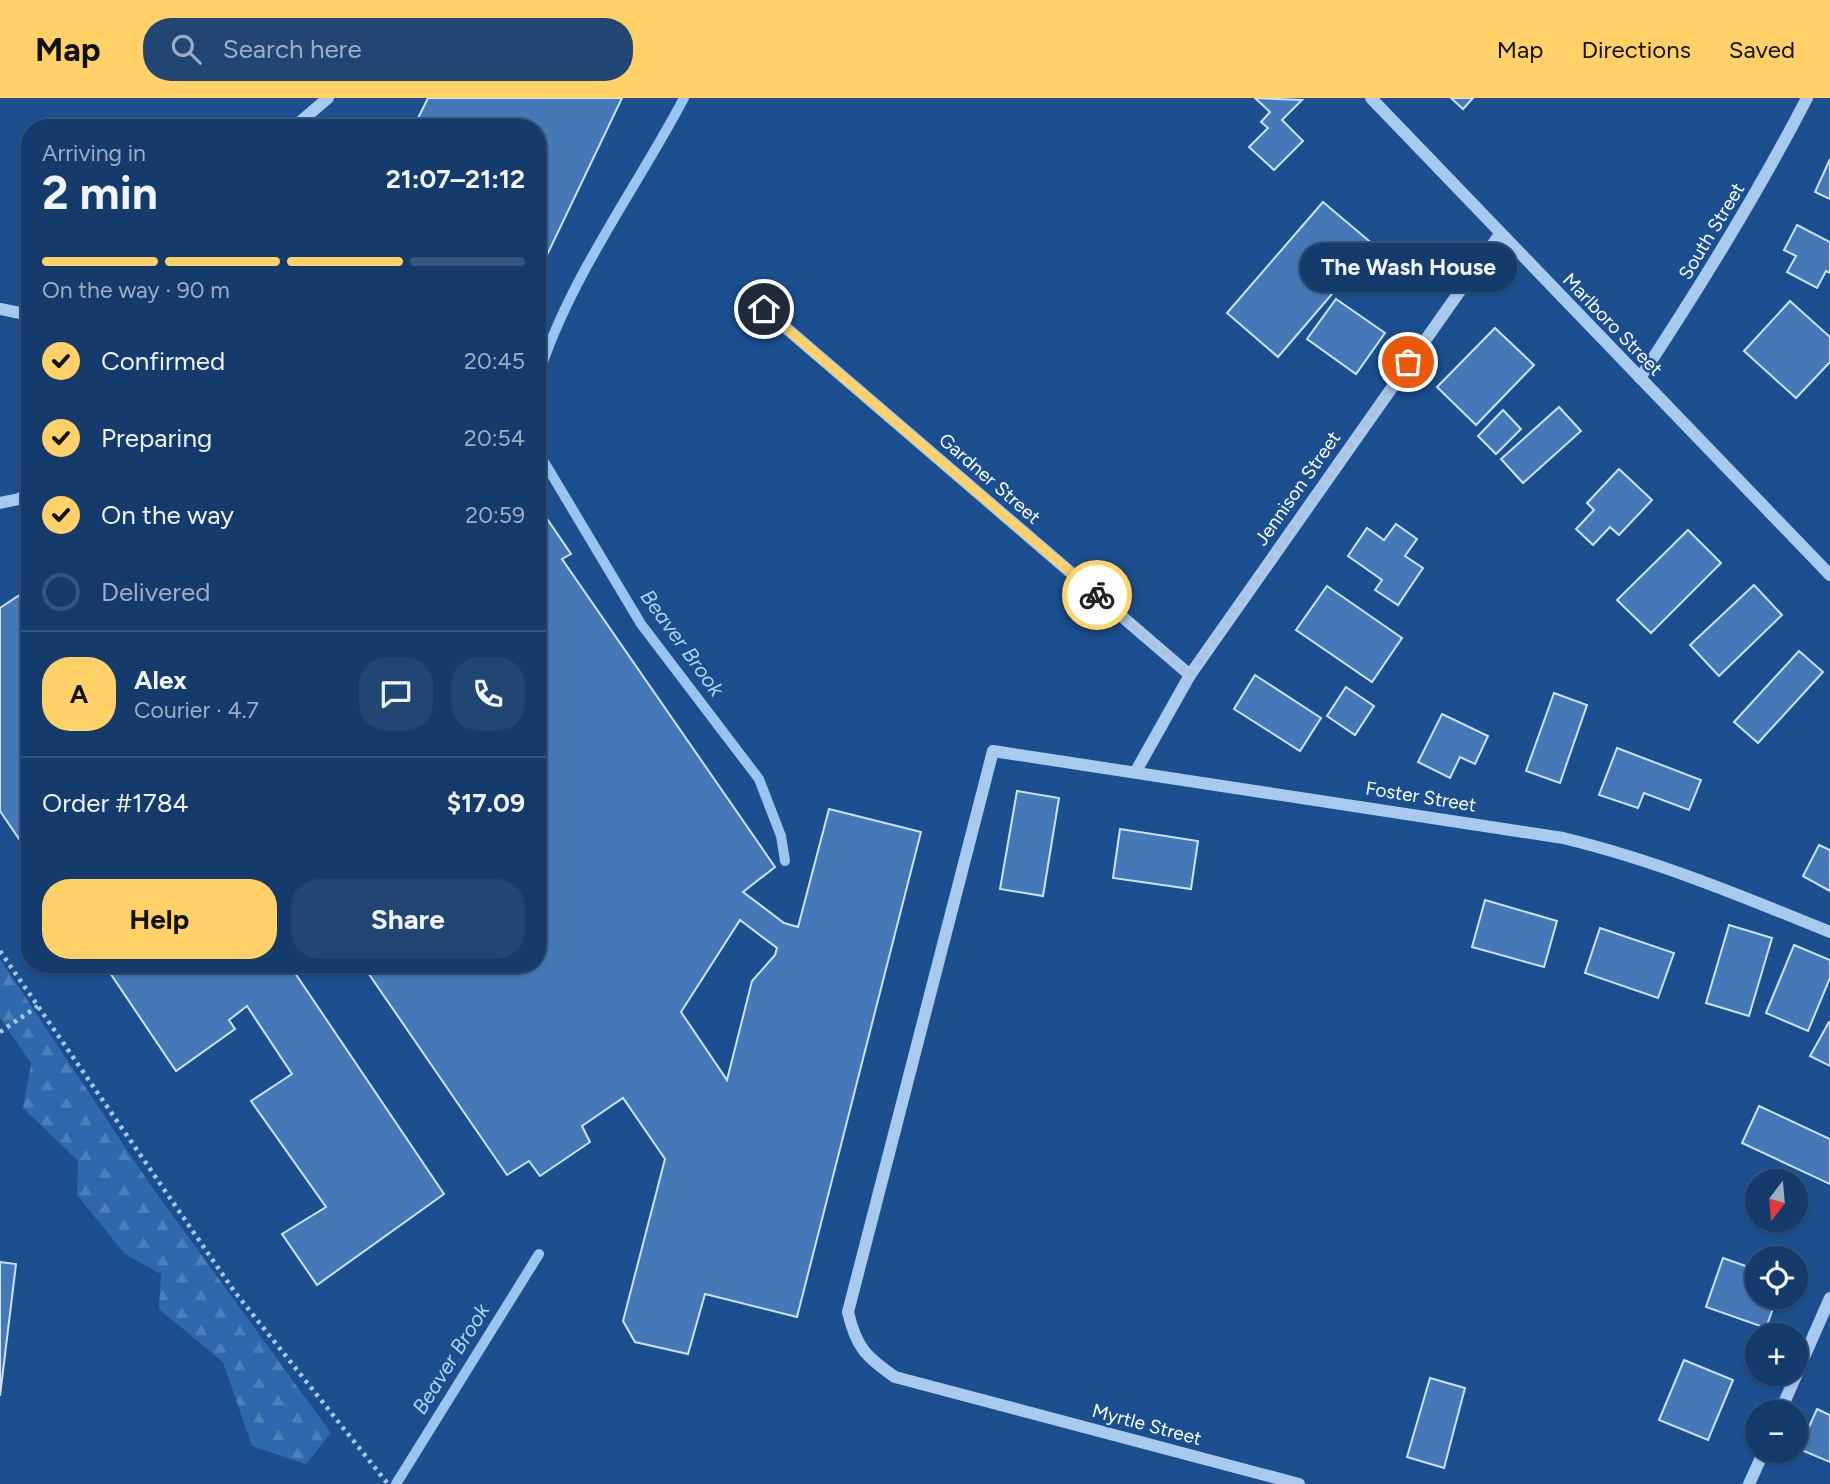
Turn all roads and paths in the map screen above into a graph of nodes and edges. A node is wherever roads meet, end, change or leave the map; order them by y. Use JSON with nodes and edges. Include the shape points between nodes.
{"nodes":[{"id":1,"x":328,"y":98,"type":"edge"},
{"id":2,"x":1371,"y":98,"type":"edge"},
{"id":3,"x":1807,"y":98,"type":"edge"},
{"id":4,"x":304,"y":119,"type":"edge"},
{"id":5,"x":1500,"y":234,"type":"junction"},
{"id":6,"x":0,"y":309,"type":"edge"},
{"id":7,"x":764,"y":309,"type":"dead end"},
{"id":8,"x":21,"y":313,"type":"edge"},
{"id":9,"x":1640,"y":378,"type":"junction"},
{"id":10,"x":21,"y":498,"type":"edge"},
{"id":11,"x":0,"y":503,"type":"edge"},
{"id":12,"x":1830,"y":575,"type":"edge"},
{"id":13,"x":1190,"y":675,"type":"junction"},
{"id":14,"x":993,"y":751,"type":"joint"},
{"id":15,"x":1136,"y":771,"type":"junction"},
{"id":16,"x":1830,"y":932,"type":"edge"},
{"id":17,"x":0,"y":951,"type":"edge"},
{"id":18,"x":38,"y":1006,"type":"junction"},
{"id":19,"x":0,"y":1032,"type":"edge"},
{"id":20,"x":1830,"y":1298,"type":"edge"},
{"id":21,"x":1785,"y":1400,"type":"edge"},
{"id":22,"x":1759,"y":1463,"type":"edge"},
{"id":23,"x":388,"y":1484,"type":"edge"},
{"id":24,"x":1299,"y":1484,"type":"edge"},
{"id":25,"x":1749,"y":1484,"type":"edge"}],
"edges":[{"from":1,"to":4,"type":"street"},
{"from":2,"to":5,"type":"street","name":"Marlboro Street"},
{"from":3,"to":9,"type":"street","name":"South Street","via":[[1770,171]]},
{"from":5,"to":9,"type":"street","name":"Marlboro Street"},
{"from":5,"to":13,"type":"street","name":"Jennison Street"},
{"from":6,"to":8,"type":"street"},
{"from":7,"to":13,"type":"street","name":"Gardner Street"},
{"from":9,"to":12,"type":"street","name":"Marlboro Street"},
{"from":10,"to":11,"type":"street"},
{"from":13,"to":15,"type":"street","name":"Jennison Street"},
{"from":14,"to":15,"type":"street","name":"Foster Street"},
{"from":14,"to":24,"type":"street","name":"Myrtle Street","via":[[848,1312],[854,1339],[872,1361],[895,1377]]},
{"from":15,"to":16,"type":"street","name":"Foster Street","via":[[1563,838],[1618,851]]},
{"from":17,"to":18,"type":"path"},
{"from":18,"to":19,"type":"path"},
{"from":18,"to":23,"type":"path","via":[[234,1291]]},
{"from":20,"to":21,"type":"street"},
{"from":22,"to":25,"type":"street"}]}
